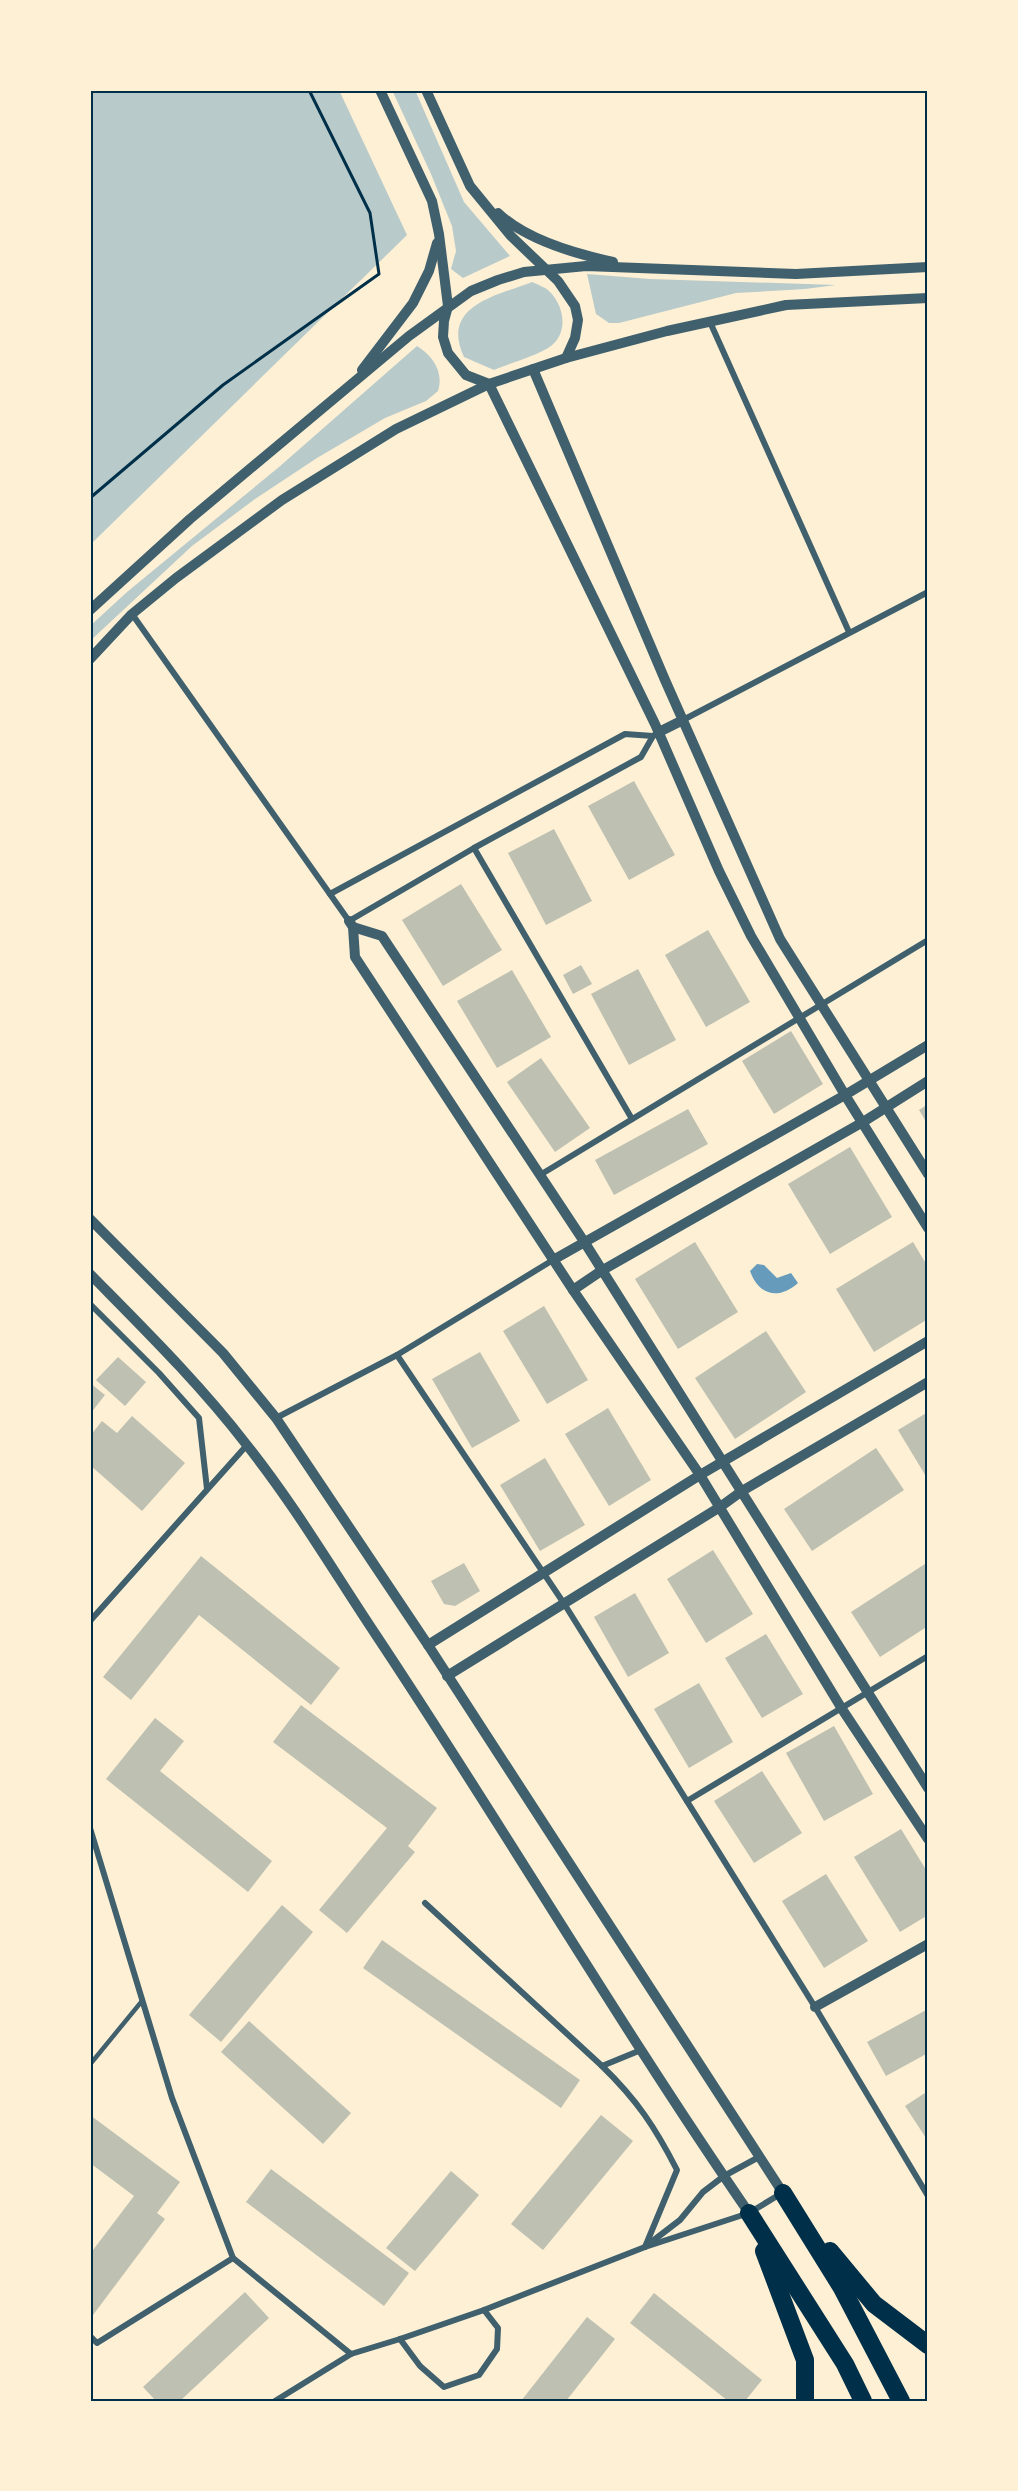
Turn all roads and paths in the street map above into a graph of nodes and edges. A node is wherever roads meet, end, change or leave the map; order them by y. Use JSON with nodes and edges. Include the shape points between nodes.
{"nodes":[{"id":1,"x":309,"y":90,"type":"edge"},
{"id":2,"x":380,"y":90,"type":"edge"},
{"id":3,"x":426,"y":90,"type":"edge"},
{"id":4,"x":470,"y":186,"type":"junction"},
{"id":5,"x":439,"y":234,"type":"junction"},
{"id":6,"x":928,"y":267,"type":"edge"},
{"id":7,"x":639,"y":268,"type":"junction"},
{"id":8,"x":544,"y":270,"type":"junction"},
{"id":9,"x":928,"y":297,"type":"edge"},
{"id":10,"x":448,"y":306,"type":"junction"},
{"id":11,"x":710,"y":322,"type":"junction"},
{"id":12,"x":566,"y":358,"type":"junction"},
{"id":13,"x":532,"y":369,"type":"junction"},
{"id":14,"x":489,"y":384,"type":"junction"},
{"id":15,"x":333,"y":400,"type":"junction"},
{"id":16,"x":90,"y":498,"type":"edge"},
{"id":17,"x":928,"y":592,"type":"edge"},
{"id":18,"x":90,"y":610,"type":"edge"},
{"id":19,"x":132,"y":614,"type":"junction"},
{"id":20,"x":849,"y":632,"type":"junction"},
{"id":21,"x":90,"y":659,"type":"edge"},
{"id":22,"x":682,"y":720,"type":"junction"},
{"id":23,"x":656,"y":734,"type":"junction"},
{"id":24,"x":474,"y":848,"type":"junction"},
{"id":25,"x":330,"y":894,"type":"junction"},
{"id":26,"x":351,"y":924,"type":"junction"},
{"id":27,"x":928,"y":940,"type":"edge"},
{"id":28,"x":820,"y":1004,"type":"junction"},
{"id":29,"x":800,"y":1016,"type":"junction"},
{"id":30,"x":928,"y":1045,"type":"edge"},
{"id":31,"x":870,"y":1081,"type":"junction"},
{"id":32,"x":928,"y":1081,"type":"edge"},
{"id":33,"x":845,"y":1095,"type":"junction"},
{"id":34,"x":886,"y":1107,"type":"junction"},
{"id":35,"x":632,"y":1119,"type":"junction"},
{"id":36,"x":862,"y":1122,"type":"junction"},
{"id":37,"x":928,"y":1174,"type":"edge"},
{"id":38,"x":540,"y":1175,"type":"junction"},
{"id":39,"x":90,"y":1219,"type":"edge"},
{"id":40,"x":928,"y":1228,"type":"edge"},
{"id":41,"x":585,"y":1243,"type":"junction"},
{"id":42,"x":553,"y":1260,"type":"junction"},
{"id":43,"x":601,"y":1271,"type":"junction"},
{"id":44,"x":90,"y":1274,"type":"edge"},
{"id":45,"x":573,"y":1290,"type":"junction"},
{"id":46,"x":90,"y":1304,"type":"edge"},
{"id":47,"x":928,"y":1341,"type":"edge"},
{"id":48,"x":398,"y":1355,"type":"junction"},
{"id":49,"x":928,"y":1382,"type":"edge"},
{"id":50,"x":276,"y":1418,"type":"junction"},
{"id":51,"x":247,"y":1445,"type":"junction"},
{"id":52,"x":724,"y":1463,"type":"junction"},
{"id":53,"x":700,"y":1475,"type":"junction"},
{"id":54,"x":207,"y":1489,"type":"junction"},
{"id":55,"x":742,"y":1491,"type":"junction"},
{"id":56,"x":720,"y":1508,"type":"junction"},
{"id":57,"x":542,"y":1573,"type":"junction"},
{"id":58,"x":565,"y":1605,"type":"junction"},
{"id":59,"x":90,"y":1622,"type":"edge"},
{"id":60,"x":428,"y":1644,"type":"junction"},
{"id":61,"x":928,"y":1656,"type":"edge"},
{"id":62,"x":447,"y":1676,"type":"junction"},
{"id":63,"x":868,"y":1694,"type":"junction"},
{"id":64,"x":843,"y":1709,"type":"junction"},
{"id":65,"x":928,"y":1788,"type":"edge"},
{"id":66,"x":687,"y":1801,"type":"junction"},
{"id":67,"x":90,"y":1828,"type":"edge"},
{"id":68,"x":928,"y":1839,"type":"edge"},
{"id":69,"x":425,"y":1903,"type":"dead end"},
{"id":70,"x":928,"y":1944,"type":"edge"},
{"id":71,"x":142,"y":2001,"type":"junction"},
{"id":72,"x":815,"y":2007,"type":"junction"},
{"id":73,"x":642,"y":2050,"type":"junction"},
{"id":74,"x":92,"y":2062,"type":"dead end"},
{"id":75,"x":602,"y":2066,"type":"junction"},
{"id":76,"x":759,"y":2157,"type":"junction"},
{"id":77,"x":724,"y":2176,"type":"junction"},
{"id":78,"x":783,"y":2193,"type":"junction"},
{"id":79,"x":928,"y":2196,"type":"edge"},
{"id":80,"x":749,"y":2213,"type":"junction"},
{"id":81,"x":645,"y":2247,"type":"junction"},
{"id":82,"x":233,"y":2258,"type":"junction"},
{"id":83,"x":484,"y":2310,"type":"junction"},
{"id":84,"x":90,"y":2336,"type":"edge"},
{"id":85,"x":400,"y":2339,"type":"junction"},
{"id":86,"x":928,"y":2345,"type":"edge"},
{"id":87,"x":351,"y":2354,"type":"junction"},
{"id":88,"x":275,"y":2401,"type":"edge"},
{"id":89,"x":805,"y":2401,"type":"edge"},
{"id":90,"x":862,"y":2401,"type":"edge"},
{"id":91,"x":901,"y":2401,"type":"edge"}],
"edges":[{"from":1,"to":16,"type":"path","via":[[370,213],[379,274],[223,385]]},
{"from":2,"to":5,"type":"street","via":[[432,201]]},
{"from":3,"to":4,"type":"street"},
{"from":4,"to":7,"type":"street","via":[[505,220],[540,239]]},
{"from":4,"to":8,"type":"street"},
{"from":5,"to":10,"type":"street"},
{"from":5,"to":15,"type":"street","via":[[429,271],[413,303]]},
{"from":6,"to":7,"type":"street","via":[[796,274]]},
{"from":7,"to":8,"type":"street","via":[[586,266]]},
{"from":8,"to":10,"type":"street","via":[[498,280]]},
{"from":8,"to":12,"type":"street","via":[[563,287],[575,306],[575,338]]},
{"from":9,"to":11,"type":"street","via":[[786,305]]},
{"from":10,"to":14,"type":"street","via":[[443,337],[448,354],[466,375]]},
{"from":10,"to":15,"type":"street"},
{"from":11,"to":12,"type":"street"},
{"from":11,"to":20,"type":"street"},
{"from":12,"to":13,"type":"street"},
{"from":13,"to":14,"type":"street"},
{"from":13,"to":22,"type":"street"},
{"from":14,"to":19,"type":"street","via":[[396,429],[282,500]]},
{"from":14,"to":23,"type":"street"},
{"from":15,"to":18,"type":"street","via":[[190,519]]},
{"from":17,"to":20,"type":"street"},
{"from":19,"to":21,"type":"street"},
{"from":19,"to":25,"type":"street"},
{"from":20,"to":22,"type":"street"},
{"from":22,"to":23,"type":"street"},
{"from":22,"to":28,"type":"street","via":[[780,939]]},
{"from":23,"to":24,"type":"street","via":[[640,757]]},
{"from":23,"to":25,"type":"street","via":[[625,734]]},
{"from":23,"to":29,"type":"street","via":[[752,936]]},
{"from":24,"to":26,"type":"street"},
{"from":24,"to":35,"type":"street"},
{"from":25,"to":26,"type":"street"},
{"from":26,"to":38,"type":"street","via":[[382,936]]},
{"from":26,"to":42,"type":"street","via":[[355,957]]},
{"from":27,"to":28,"type":"street"},
{"from":28,"to":29,"type":"street"},
{"from":28,"to":31,"type":"street"},
{"from":29,"to":33,"type":"street"},
{"from":29,"to":35,"type":"street"},
{"from":30,"to":31,"type":"street"},
{"from":31,"to":33,"type":"street"},
{"from":31,"to":34,"type":"street"},
{"from":32,"to":34,"type":"street"},
{"from":33,"to":36,"type":"street"},
{"from":33,"to":41,"type":"street"},
{"from":34,"to":36,"type":"street"},
{"from":34,"to":37,"type":"street"},
{"from":35,"to":38,"type":"street"},
{"from":36,"to":40,"type":"street"},
{"from":36,"to":43,"type":"street"},
{"from":38,"to":41,"type":"street"},
{"from":39,"to":50,"type":"street","via":[[223,1353]]},
{"from":41,"to":42,"type":"street"},
{"from":41,"to":43,"type":"street"},
{"from":42,"to":45,"type":"street"},
{"from":42,"to":48,"type":"street"},
{"from":43,"to":45,"type":"street"},
{"from":43,"to":52,"type":"street"},
{"from":44,"to":51,"type":"street","via":[[183,1369]]},
{"from":45,"to":53,"type":"street"},
{"from":46,"to":54,"type":"street","via":[[199,1418]]},
{"from":47,"to":52,"type":"street"},
{"from":48,"to":50,"type":"street"},
{"from":48,"to":57,"type":"street"},
{"from":49,"to":55,"type":"street"},
{"from":50,"to":60,"type":"street"},
{"from":51,"to":54,"type":"street"},
{"from":51,"to":73,"type":"street","via":[[408,1684]]},
{"from":52,"to":53,"type":"street"},
{"from":52,"to":55,"type":"street"},
{"from":53,"to":56,"type":"street"},
{"from":53,"to":57,"type":"street"},
{"from":54,"to":59,"type":"street"},
{"from":55,"to":56,"type":"street"},
{"from":55,"to":63,"type":"street"},
{"from":56,"to":58,"type":"street"},
{"from":56,"to":64,"type":"street"},
{"from":57,"to":58,"type":"street"},
{"from":57,"to":60,"type":"street"},
{"from":58,"to":62,"type":"street"},
{"from":58,"to":66,"type":"street"},
{"from":60,"to":62,"type":"street"},
{"from":61,"to":63,"type":"street"},
{"from":62,"to":76,"type":"street"},
{"from":63,"to":64,"type":"street"},
{"from":63,"to":65,"type":"street"},
{"from":64,"to":66,"type":"street"},
{"from":64,"to":68,"type":"street"},
{"from":66,"to":72,"type":"street"},
{"from":67,"to":71,"type":"street"},
{"from":69,"to":75,"type":"street"},
{"from":70,"to":72,"type":"street"},
{"from":71,"to":74,"type":"lane"},
{"from":71,"to":82,"type":"street","via":[[172,2098]]},
{"from":72,"to":79,"type":"street"},
{"from":73,"to":75,"type":"street"},
{"from":73,"to":77,"type":"street"},
{"from":75,"to":81,"type":"street","via":[[649,2119],[677,2170]]},
{"from":76,"to":77,"type":"street"},
{"from":76,"to":78,"type":"street"},
{"from":77,"to":80,"type":"street"},
{"from":77,"to":81,"type":"street","via":[[703,2192],[680,2220]]},
{"from":78,"to":80,"type":"street"},
{"from":78,"to":86,"type":"highway","via":[[874,2304]]},
{"from":78,"to":91,"type":"highway","via":[[842,2288]]},
{"from":80,"to":81,"type":"street"},
{"from":80,"to":89,"type":"highway","via":[[805,2360]]},
{"from":80,"to":90,"type":"highway","via":[[844,2364]]},
{"from":81,"to":83,"type":"street"},
{"from":82,"to":84,"type":"street","via":[[98,2343]]},
{"from":82,"to":87,"type":"street"},
{"from":83,"to":85,"type":"street"},
{"from":83,"to":85,"type":"street","via":[[498,2328],[497,2349],[479,2375],[444,2387],[420,2366]]},
{"from":85,"to":87,"type":"street"},
{"from":87,"to":88,"type":"street"}]}
